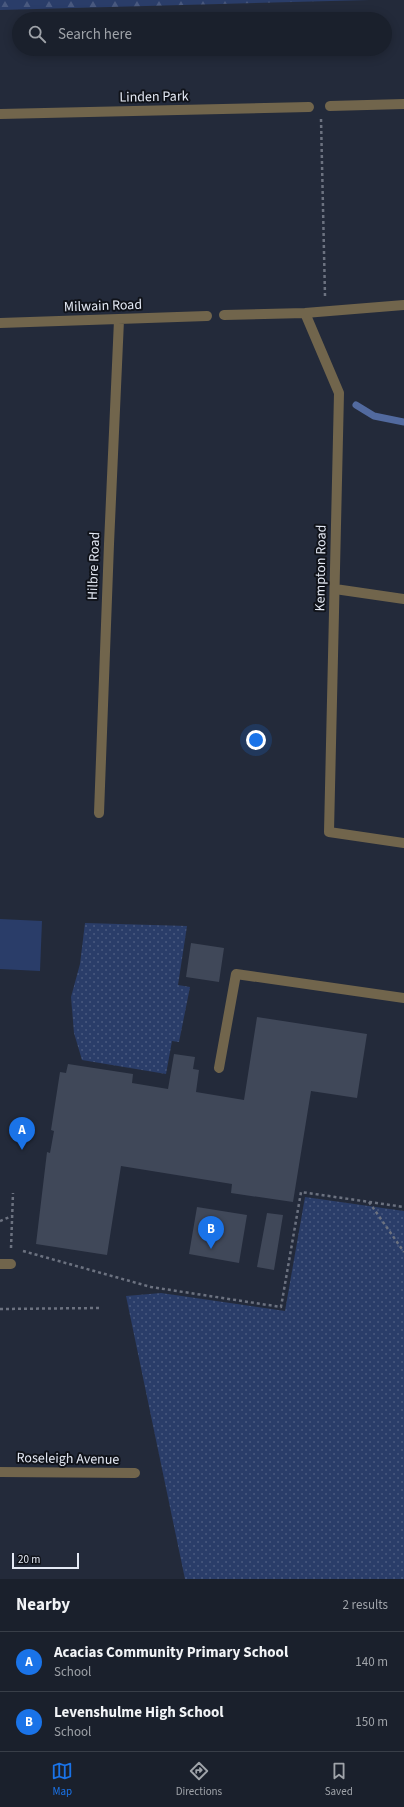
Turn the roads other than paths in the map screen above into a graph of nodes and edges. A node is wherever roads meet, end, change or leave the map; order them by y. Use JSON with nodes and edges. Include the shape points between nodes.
{"nodes":[{"id":1,"x":404,"y":104,"type":"edge"},
{"id":2,"x":330,"y":106,"type":"dead end"},
{"id":3,"x":309,"y":107,"type":"dead end"},
{"id":4,"x":0,"y":114,"type":"edge"},
{"id":5,"x":404,"y":305,"type":"edge"},
{"id":6,"x":305,"y":313,"type":"junction"},
{"id":7,"x":224,"y":315,"type":"dead end"},
{"id":8,"x":207,"y":316,"type":"dead end"},
{"id":9,"x":119,"y":320,"type":"junction"},
{"id":10,"x":0,"y":324,"type":"edge"},
{"id":11,"x":335,"y":589,"type":"junction"},
{"id":12,"x":404,"y":599,"type":"edge"},
{"id":13,"x":99,"y":813,"type":"dead end"},
{"id":14,"x":404,"y":843,"type":"edge"},
{"id":15,"x":404,"y":998,"type":"edge"},
{"id":16,"x":219,"y":1068,"type":"dead end"},
{"id":17,"x":0,"y":1264,"type":"edge"},
{"id":18,"x":11,"y":1264,"type":"road end"},
{"id":19,"x":0,"y":1472,"type":"edge"},
{"id":20,"x":135,"y":1473,"type":"dead end"}],
"edges":[{"from":1,"to":2,"type":"street"},
{"from":3,"to":4,"type":"street","name":"Linden Park"},
{"from":5,"to":6,"type":"street"},
{"from":6,"to":7,"type":"street"},
{"from":6,"to":11,"type":"street","name":"Kempton Road","via":[[339,393]]},
{"from":8,"to":9,"type":"street","name":"Milwain Road"},
{"from":9,"to":10,"type":"street","name":"Milwain Road"},
{"from":9,"to":13,"type":"street","name":"Hilbre Road"},
{"from":11,"to":12,"type":"street"},
{"from":11,"to":14,"type":"street","name":"Kempton Road","via":[[329,832]]},
{"from":15,"to":16,"type":"street","via":[[236,974]]},
{"from":17,"to":18,"type":"street"},
{"from":19,"to":20,"type":"street","name":"Roseleigh Avenue"}]}
